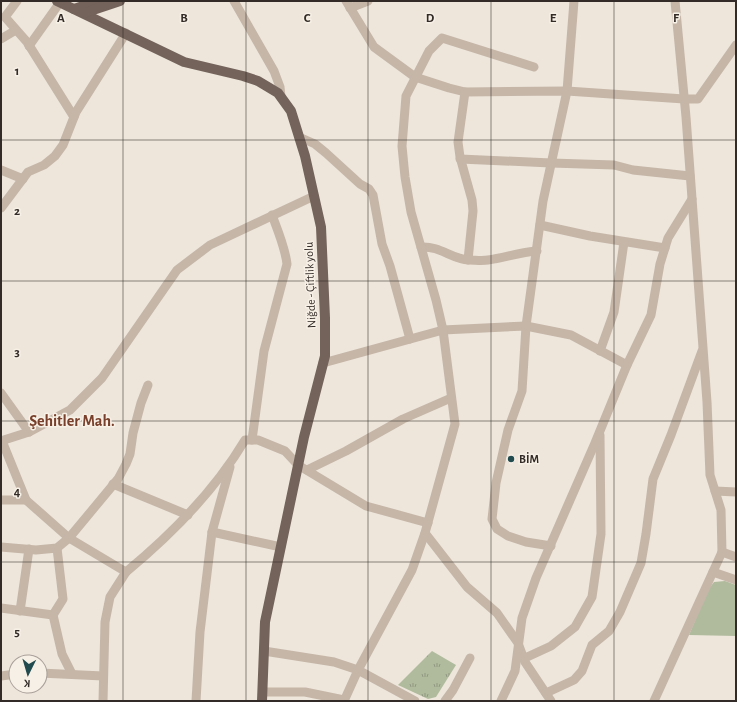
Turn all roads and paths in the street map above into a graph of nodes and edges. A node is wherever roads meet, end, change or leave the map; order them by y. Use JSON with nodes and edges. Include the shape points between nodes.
{"nodes":[{"id":1,"x":17,"y":1,"type":"edge"},
{"id":2,"x":60,"y":1,"type":"edge"},
{"id":3,"x":98,"y":1,"type":"edge"},
{"id":4,"x":120,"y":1,"type":"edge"},
{"id":5,"x":234,"y":1,"type":"edge"},
{"id":6,"x":368,"y":1,"type":"edge"},
{"id":7,"x":574,"y":1,"type":"edge"},
{"id":8,"x":675,"y":1,"type":"edge"},
{"id":9,"x":348,"y":5,"type":"edge"},
{"id":10,"x":74,"y":8,"type":"junction"},
{"id":11,"x":84,"y":13,"type":"junction"},
{"id":12,"x":16,"y":30,"type":"junction"},
{"id":13,"x":126,"y":33,"type":"junction"},
{"id":14,"x":1,"y":39,"type":"edge"},
{"id":15,"x":736,"y":45,"type":"edge"},
{"id":16,"x":29,"y":46,"type":"junction"},
{"id":17,"x":534,"y":67,"type":"dead end"},
{"id":18,"x":415,"y":77,"type":"junction"},
{"id":19,"x":567,"y":91,"type":"junction"},
{"id":20,"x":464,"y":92,"type":"junction"},
{"id":21,"x":281,"y":97,"type":"junction"},
{"id":22,"x":684,"y":99,"type":"junction"},
{"id":23,"x":74,"y":117,"type":"junction"},
{"id":24,"x":299,"y":137,"type":"junction"},
{"id":25,"x":460,"y":159,"type":"junction"},
{"id":26,"x":551,"y":164,"type":"junction"},
{"id":27,"x":1,"y":170,"type":"edge"},
{"id":28,"x":690,"y":176,"type":"junction"},
{"id":29,"x":23,"y":179,"type":"junction"},
{"id":30,"x":314,"y":196,"type":"junction"},
{"id":31,"x":692,"y":199,"type":"junction"},
{"id":32,"x":1,"y":208,"type":"edge"},
{"id":33,"x":272,"y":215,"type":"junction"},
{"id":34,"x":540,"y":225,"type":"junction"},
{"id":35,"x":624,"y":242,"type":"junction"},
{"id":36,"x":421,"y":247,"type":"junction"},
{"id":37,"x":665,"y":248,"type":"junction"},
{"id":38,"x":537,"y":251,"type":"junction"},
{"id":39,"x":468,"y":260,"type":"junction"},
{"id":40,"x":526,"y":326,"type":"junction"},
{"id":41,"x":443,"y":330,"type":"junction"},
{"id":42,"x":410,"y":339,"type":"junction"},
{"id":43,"x":703,"y":348,"type":"junction"},
{"id":44,"x":600,"y":351,"type":"junction"},
{"id":45,"x":323,"y":363,"type":"junction"},
{"id":46,"x":627,"y":364,"type":"junction"},
{"id":47,"x":148,"y":385,"type":"dead end"},
{"id":48,"x":1,"y":393,"type":"edge"},
{"id":49,"x":451,"y":398,"type":"junction"},
{"id":50,"x":600,"y":431,"type":"junction"},
{"id":51,"x":29,"y":432,"type":"junction"},
{"id":52,"x":252,"y":440,"type":"junction"},
{"id":53,"x":1,"y":441,"type":"edge"},
{"id":54,"x":231,"y":464,"type":"junction"},
{"id":55,"x":303,"y":467,"type":"junction"},
{"id":56,"x":114,"y":484,"type":"junction"},
{"id":57,"x":716,"y":491,"type":"junction"},
{"id":58,"x":736,"y":492,"type":"edge"},
{"id":59,"x":1,"y":500,"type":"edge"},
{"id":60,"x":26,"y":500,"type":"junction"},
{"id":61,"x":188,"y":515,"type":"junction"},
{"id":62,"x":428,"y":523,"type":"junction"},
{"id":63,"x":212,"y":532,"type":"junction"},
{"id":64,"x":426,"y":533,"type":"junction"},
{"id":65,"x":69,"y":538,"type":"junction"},
{"id":66,"x":551,"y":546,"type":"junction"},
{"id":67,"x":1,"y":547,"type":"edge"},
{"id":68,"x":281,"y":547,"type":"junction"},
{"id":69,"x":57,"y":548,"type":"junction"},
{"id":70,"x":29,"y":549,"type":"junction"},
{"id":71,"x":722,"y":552,"type":"junction"},
{"id":72,"x":736,"y":557,"type":"edge"},
{"id":73,"x":126,"y":572,"type":"junction"},
{"id":74,"x":713,"y":572,"type":"junction"},
{"id":75,"x":736,"y":580,"type":"edge"},
{"id":76,"x":1,"y":608,"type":"edge"},
{"id":77,"x":20,"y":611,"type":"junction"},
{"id":78,"x":53,"y":615,"type":"junction"},
{"id":79,"x":518,"y":643,"type":"junction"},
{"id":80,"x":264,"y":650,"type":"junction"},
{"id":81,"x":470,"y":658,"type":"dead end"},
{"id":82,"x":525,"y":658,"type":"junction"},
{"id":83,"x":358,"y":670,"type":"junction"},
{"id":84,"x":48,"y":673,"type":"edge"},
{"id":85,"x":72,"y":674,"type":"junction"},
{"id":86,"x":103,"y":676,"type":"junction"},
{"id":87,"x":262,"y":696,"type":"edge"},
{"id":88,"x":549,"y":697,"type":"edge"},
{"id":89,"x":344,"y":700,"type":"edge"},
{"id":90,"x":103,"y":701,"type":"edge"},
{"id":91,"x":196,"y":701,"type":"edge"},
{"id":92,"x":414,"y":701,"type":"edge"},
{"id":93,"x":445,"y":701,"type":"edge"},
{"id":94,"x":501,"y":701,"type":"edge"},
{"id":95,"x":654,"y":701,"type":"edge"}],
"edges":[{"from":1,"to":12,"type":"street","via":[[5,17]]},
{"from":2,"to":10,"type":"main road","name":"Niğde - Çiftlik yolu"},
{"from":2,"to":16,"type":"street"},
{"from":3,"to":10,"type":"main road"},
{"from":4,"to":11,"type":"main road"},
{"from":5,"to":21,"type":"street","via":[[274,71]]},
{"from":6,"to":9,"type":"street"},
{"from":7,"to":19,"type":"street"},
{"from":8,"to":22,"type":"street"},
{"from":9,"to":18,"type":"street","via":[[374,47]]},
{"from":10,"to":11,"type":"main road","name":"Niğde - Çiftlik yolu"},
{"from":11,"to":13,"type":"main road","name":"Niğde - Çiftlik yolu"},
{"from":12,"to":14,"type":"street"},
{"from":12,"to":16,"type":"street"},
{"from":13,"to":21,"type":"main road","name":"Niğde - Çiftlik yolu","via":[[184,62],[258,81]]},
{"from":13,"to":23,"type":"street"},
{"from":15,"to":22,"type":"street","via":[[698,99]]},
{"from":16,"to":23,"type":"street"},
{"from":17,"to":18,"type":"street","via":[[442,38],[429,50]]},
{"from":18,"to":20,"type":"street"},
{"from":18,"to":36,"type":"street","via":[[406,96],[402,146],[411,212]]},
{"from":19,"to":20,"type":"street"},
{"from":19,"to":22,"type":"street"},
{"from":19,"to":26,"type":"street"},
{"from":20,"to":25,"type":"street","via":[[458,142]]},
{"from":21,"to":24,"type":"main road","name":"Niğde - Çiftlik yolu","via":[[291,112]]},
{"from":22,"to":28,"type":"street"},
{"from":23,"to":29,"type":"street","via":[[63,145],[55,156],[44,165],[28,172]]},
{"from":24,"to":30,"type":"main road","name":"Niğde - Çiftlik yolu"},
{"from":24,"to":42,"type":"street","via":[[315,144],[373,195],[382,244]]},
{"from":25,"to":26,"type":"street"},
{"from":25,"to":39,"type":"street","via":[[473,211]]},
{"from":26,"to":28,"type":"street","via":[[614,165],[633,170]]},
{"from":26,"to":34,"type":"street"},
{"from":27,"to":29,"type":"street"},
{"from":28,"to":31,"type":"street"},
{"from":29,"to":32,"type":"street"},
{"from":30,"to":33,"type":"street"},
{"from":30,"to":45,"type":"main road","name":"Niğde - Çiftlik yolu","via":[[321,227],[325,318]]},
{"from":31,"to":37,"type":"street","via":[[668,238]]},
{"from":31,"to":43,"type":"street"},
{"from":33,"to":51,"type":"street","via":[[210,244],[177,270],[102,378],[70,410]]},
{"from":33,"to":52,"type":"street","via":[[287,264],[264,351]]},
{"from":34,"to":35,"type":"street"},
{"from":34,"to":38,"type":"street"},
{"from":35,"to":37,"type":"street"},
{"from":35,"to":44,"type":"street","via":[[614,312]]},
{"from":36,"to":39,"type":"street","via":[[430,246]]},
{"from":36,"to":41,"type":"street"},
{"from":37,"to":46,"type":"street","via":[[651,315]]},
{"from":38,"to":39,"type":"street","via":[[487,260]]},
{"from":38,"to":40,"type":"street"},
{"from":40,"to":41,"type":"street"},
{"from":40,"to":44,"type":"street","via":[[571,335]]},
{"from":40,"to":66,"type":"street","via":[[522,391],[508,430],[496,483],[492,519],[497,529],[508,536]]},
{"from":41,"to":42,"type":"street"},
{"from":41,"to":49,"type":"street"},
{"from":42,"to":45,"type":"street"},
{"from":43,"to":57,"type":"street","via":[[710,475]]},
{"from":43,"to":88,"type":"street","via":[[653,480],[641,563],[620,612],[609,631],[592,645],[582,671],[574,680]]},
{"from":44,"to":46,"type":"street"},
{"from":45,"to":55,"type":"main road","name":"Niğde - Çiftlik yolu"},
{"from":46,"to":50,"type":"street"},
{"from":47,"to":56,"type":"street","via":[[137,418],[130,454]]},
{"from":48,"to":51,"type":"street"},
{"from":49,"to":55,"type":"street","via":[[403,419],[346,451]]},
{"from":49,"to":62,"type":"street","via":[[455,424]]},
{"from":50,"to":66,"type":"street"},
{"from":50,"to":82,"type":"street","via":[[602,534],[592,597],[575,627],[551,646]]},
{"from":51,"to":53,"type":"street"},
{"from":52,"to":54,"type":"street","via":[[245,440]]},
{"from":52,"to":55,"type":"street","via":[[285,451]]},
{"from":53,"to":60,"type":"street"},
{"from":54,"to":61,"type":"street"},
{"from":54,"to":63,"type":"street"},
{"from":55,"to":62,"type":"street","via":[[366,506]]},
{"from":55,"to":68,"type":"main road","name":"Niğde - Çiftlik yolu"},
{"from":56,"to":61,"type":"street"},
{"from":56,"to":65,"type":"street"},
{"from":57,"to":58,"type":"street"},
{"from":57,"to":71,"type":"street","via":[[722,510]]},
{"from":59,"to":60,"type":"street"},
{"from":60,"to":65,"type":"street"},
{"from":61,"to":73,"type":"street"},
{"from":62,"to":64,"type":"street"},
{"from":63,"to":68,"type":"street"},
{"from":63,"to":91,"type":"street","via":[[200,632]]},
{"from":64,"to":79,"type":"street","via":[[467,587],[497,613]]},
{"from":64,"to":83,"type":"street","via":[[412,570]]},
{"from":65,"to":69,"type":"street"},
{"from":65,"to":73,"type":"street"},
{"from":66,"to":79,"type":"street","via":[[522,618]]},
{"from":67,"to":70,"type":"street"},
{"from":68,"to":80,"type":"main road","name":"Niğde - Çiftlik yolu","via":[[266,622]]},
{"from":69,"to":70,"type":"street"},
{"from":69,"to":78,"type":"street","via":[[63,599]]},
{"from":70,"to":77,"type":"street"},
{"from":71,"to":72,"type":"street"},
{"from":71,"to":74,"type":"street"},
{"from":73,"to":86,"type":"street","via":[[110,597],[105,622]]},
{"from":74,"to":75,"type":"street"},
{"from":74,"to":95,"type":"street"},
{"from":76,"to":77,"type":"street"},
{"from":77,"to":78,"type":"street"},
{"from":78,"to":85,"type":"street","via":[[62,654]]},
{"from":79,"to":82,"type":"street"},
{"from":79,"to":94,"type":"street","via":[[515,671]]},
{"from":80,"to":83,"type":"street","via":[[334,662]]},
{"from":80,"to":87,"type":"main road","name":"Niğde - Çiftlik yolu"},
{"from":81,"to":93,"type":"street"},
{"from":82,"to":88,"type":"street"},
{"from":83,"to":89,"type":"street"},
{"from":83,"to":92,"type":"street"},
{"from":84,"to":85,"type":"street"},
{"from":85,"to":86,"type":"street"},
{"from":86,"to":90,"type":"street"},
{"from":87,"to":89,"type":"street","via":[[305,692]]}]}
